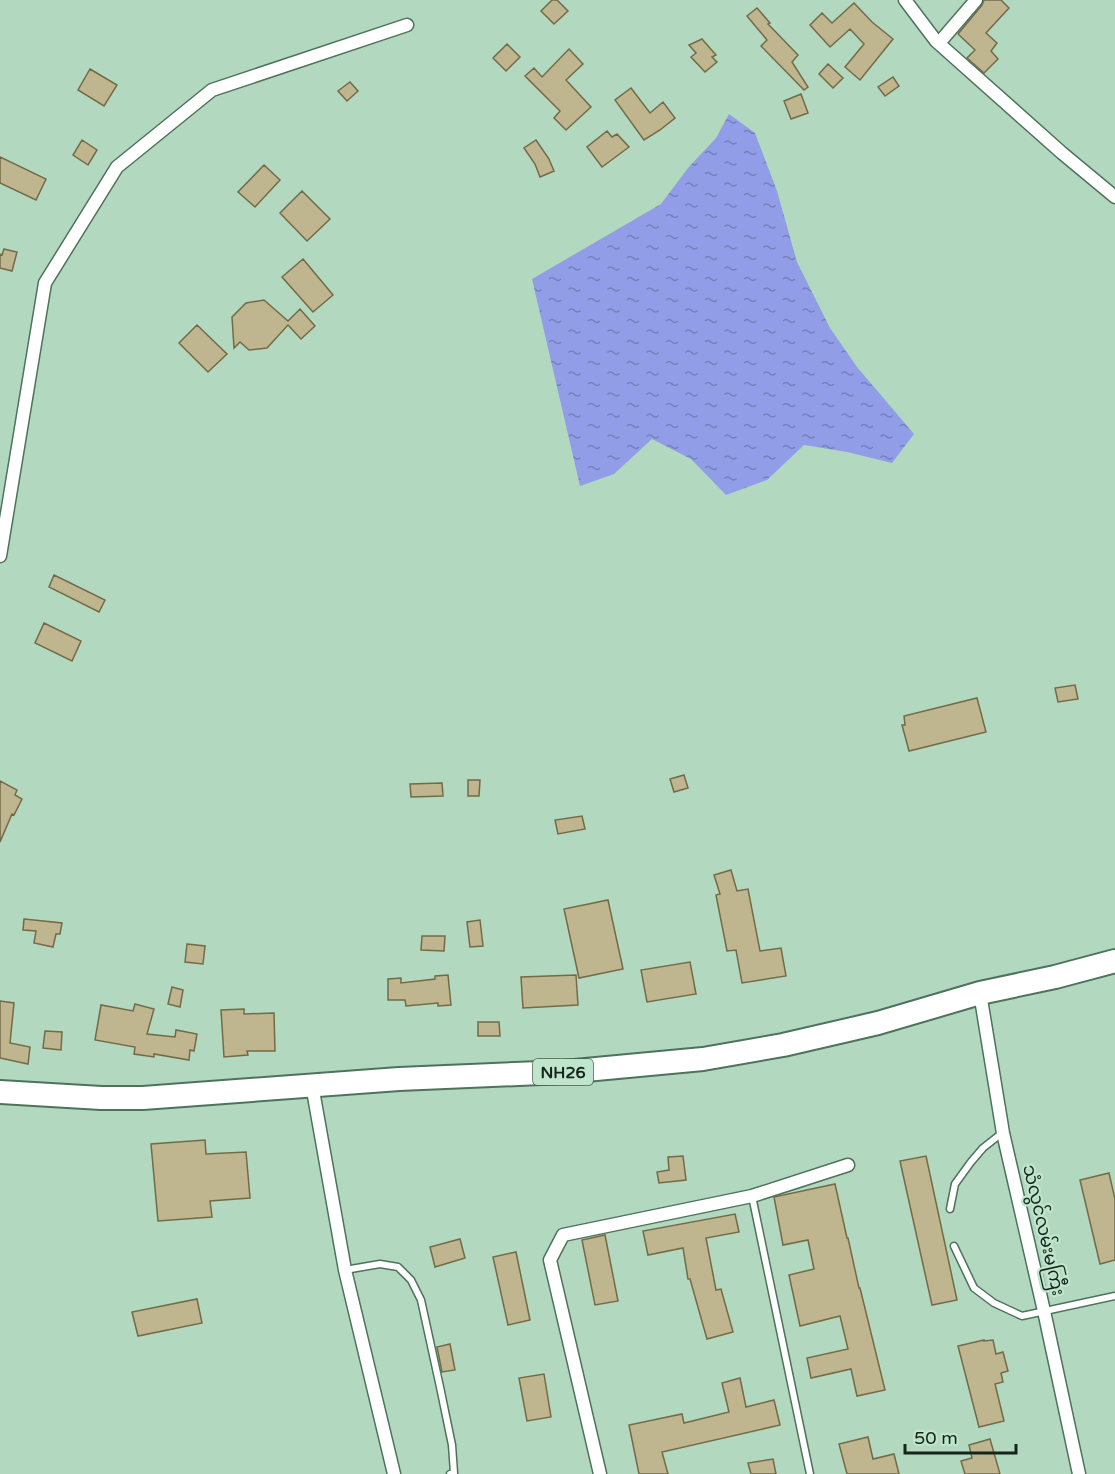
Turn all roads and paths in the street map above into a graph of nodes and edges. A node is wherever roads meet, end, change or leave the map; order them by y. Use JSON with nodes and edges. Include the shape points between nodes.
{"nodes":[{"id":1,"x":905,"y":0,"type":"edge"},
{"id":2,"x":976,"y":0,"type":"edge"},
{"id":3,"x":407,"y":25,"type":"dead end"},
{"id":4,"x":939,"y":44,"type":"junction"},
{"id":5,"x":1115,"y":197,"type":"edge"},
{"id":6,"x":0,"y":556,"type":"edge"},
{"id":7,"x":1115,"y":961,"type":"edge"},
{"id":8,"x":980,"y":993,"type":"junction"},
{"id":9,"x":312,"y":1085,"type":"junction"},
{"id":10,"x":0,"y":1092,"type":"edge"},
{"id":11,"x":1003,"y":1133,"type":"junction"},
{"id":12,"x":848,"y":1166,"type":"dead end"},
{"id":13,"x":752,"y":1196,"type":"junction"},
{"id":14,"x":950,"y":1209,"type":"dead end"},
{"id":15,"x":954,"y":1246,"type":"dead end"},
{"id":16,"x":345,"y":1270,"type":"junction"},
{"id":17,"x":1115,"y":1296,"type":"edge"},
{"id":18,"x":1044,"y":1311,"type":"junction"},
{"id":19,"x":394,"y":1474,"type":"edge"},
{"id":20,"x":450,"y":1474,"type":"edge"},
{"id":21,"x":600,"y":1474,"type":"edge"},
{"id":22,"x":810,"y":1474,"type":"edge"},
{"id":23,"x":1079,"y":1474,"type":"edge"}],
"edges":[{"from":1,"to":4,"type":"street"},
{"from":2,"to":4,"type":"street"},
{"from":3,"to":6,"type":"street","via":[[212,90],[117,167],[45,283]]},
{"from":4,"to":5,"type":"street"},
{"from":7,"to":8,"type":"highway","number":"NH26"},
{"from":8,"to":9,"type":"highway","number":"NH26","via":[[878,1023],[703,1059],[564,1072]]},
{"from":8,"to":11,"type":"street","name":"သံလွင်လမ်းမကြီး"},
{"from":9,"to":10,"type":"highway","number":"NH26","via":[[143,1098]]},
{"from":9,"to":16,"type":"street"},
{"from":11,"to":14,"type":"lane","via":[[970,1162],[955,1184]]},
{"from":11,"to":18,"type":"street","name":"သံလွင်လမ်းမကြီး"},
{"from":12,"to":13,"type":"street"},
{"from":13,"to":21,"type":"street","via":[[563,1235],[550,1260]]},
{"from":13,"to":22,"type":"lane"},
{"from":15,"to":18,"type":"lane","via":[[974,1288],[994,1304],[1022,1316]]},
{"from":16,"to":19,"type":"street"},
{"from":16,"to":20,"type":"lane","via":[[380,1264],[398,1267],[411,1280],[421,1300],[452,1445]]},
{"from":17,"to":18,"type":"lane"},
{"from":18,"to":23,"type":"street","name":"သံလွင်လမ်းမကြီး"}]}
